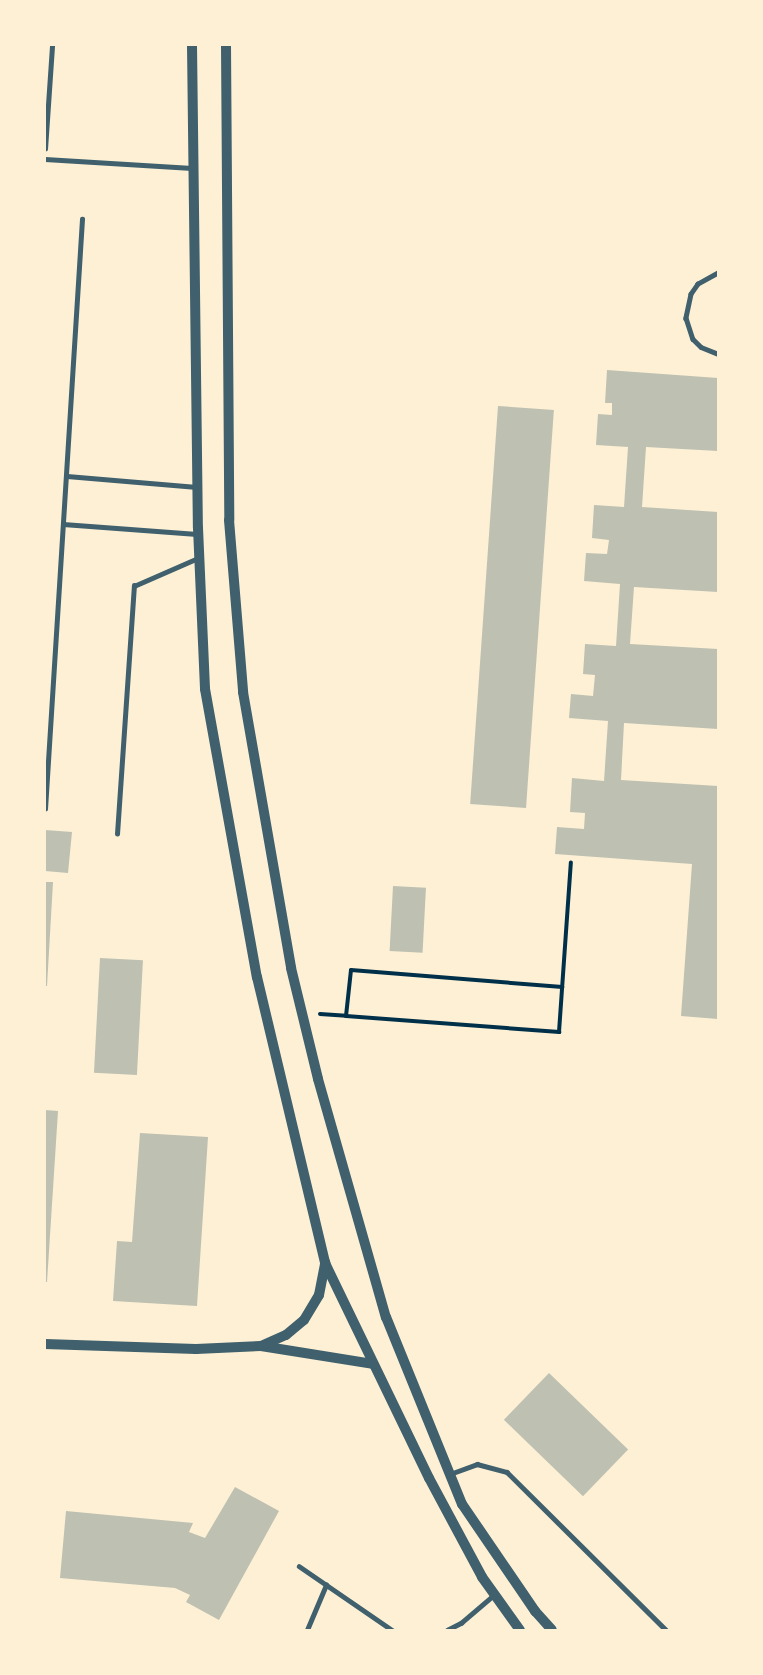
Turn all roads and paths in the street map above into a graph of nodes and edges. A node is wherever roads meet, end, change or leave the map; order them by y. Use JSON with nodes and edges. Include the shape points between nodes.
{"nodes":[{"id":1,"x":52,"y":45,"type":"edge"},
{"id":2,"x":192,"y":45,"type":"edge"},
{"id":3,"x":226,"y":45,"type":"edge"},
{"id":4,"x":45,"y":149,"type":"edge"},
{"id":5,"x":45,"y":159,"type":"edge"},
{"id":6,"x":194,"y":168,"type":"junction"},
{"id":7,"x":82,"y":219,"type":"dead end"},
{"id":8,"x":718,"y":273,"type":"edge"},
{"id":9,"x":718,"y":354,"type":"edge"},
{"id":10,"x":67,"y":476,"type":"junction"},
{"id":11,"x":197,"y":487,"type":"junction"},
{"id":12,"x":63,"y":524,"type":"junction"},
{"id":13,"x":198,"y":535,"type":"junction"},
{"id":14,"x":199,"y":558,"type":"junction"},
{"id":15,"x":45,"y":809,"type":"edge"},
{"id":16,"x":117,"y":834,"type":"dead end"},
{"id":17,"x":571,"y":862,"type":"dead end"},
{"id":18,"x":562,"y":987,"type":"junction"},
{"id":19,"x":302,"y":1013,"type":"junction"},
{"id":20,"x":346,"y":1016,"type":"junction"},
{"id":21,"x":325,"y":1263,"type":"junction"},
{"id":22,"x":45,"y":1344,"type":"edge"},
{"id":23,"x":261,"y":1346,"type":"junction"},
{"id":24,"x":373,"y":1364,"type":"junction"},
{"id":25,"x":450,"y":1474,"type":"junction"},
{"id":26,"x":299,"y":1566,"type":"dead end"},
{"id":27,"x":326,"y":1585,"type":"junction"},
{"id":28,"x":495,"y":1594,"type":"junction"},
{"id":29,"x":456,"y":1628,"type":"edge"},
{"id":30,"x":307,"y":1630,"type":"edge"},
{"id":31,"x":392,"y":1630,"type":"edge"},
{"id":32,"x":447,"y":1630,"type":"edge"},
{"id":33,"x":520,"y":1630,"type":"edge"},
{"id":34,"x":552,"y":1630,"type":"edge"},
{"id":35,"x":666,"y":1630,"type":"edge"}],
"edges":[{"from":1,"to":4,"type":"lane"},
{"from":2,"to":6,"type":"street"},
{"from":3,"to":19,"type":"street","via":[[228,520],[243,692]]},
{"from":5,"to":6,"type":"lane"},
{"from":6,"to":11,"type":"street"},
{"from":7,"to":10,"type":"lane"},
{"from":8,"to":9,"type":"lane","via":[[698,284],[690,294],[686,318],[693,339]]},
{"from":10,"to":11,"type":"lane"},
{"from":10,"to":12,"type":"lane"},
{"from":11,"to":13,"type":"street"},
{"from":12,"to":13,"type":"lane"},
{"from":12,"to":15,"type":"lane"},
{"from":13,"to":14,"type":"street"},
{"from":14,"to":16,"type":"lane","via":[[134,586]]},
{"from":14,"to":21,"type":"street","via":[[205,689],[250,943]]},
{"from":17,"to":18,"type":"path"},
{"from":18,"to":20,"type":"path","via":[[351,970]]},
{"from":18,"to":20,"type":"path","via":[[559,1032]]},
{"from":19,"to":20,"type":"path"},
{"from":19,"to":25,"type":"street","via":[[386,1317]]},
{"from":21,"to":23,"type":"street","via":[[319,1295],[304,1320],[286,1335]]},
{"from":21,"to":24,"type":"street"},
{"from":22,"to":23,"type":"street","via":[[196,1349]]},
{"from":23,"to":24,"type":"street"},
{"from":24,"to":28,"type":"street","via":[[439,1497]]},
{"from":25,"to":34,"type":"street","via":[[462,1504]]},
{"from":25,"to":35,"type":"lane","via":[[477,1464],[507,1472]]},
{"from":26,"to":27,"type":"lane"},
{"from":27,"to":30,"type":"lane"},
{"from":27,"to":31,"type":"lane"},
{"from":28,"to":29,"type":"lane"},
{"from":28,"to":33,"type":"street"},
{"from":29,"to":32,"type":"lane"}]}
